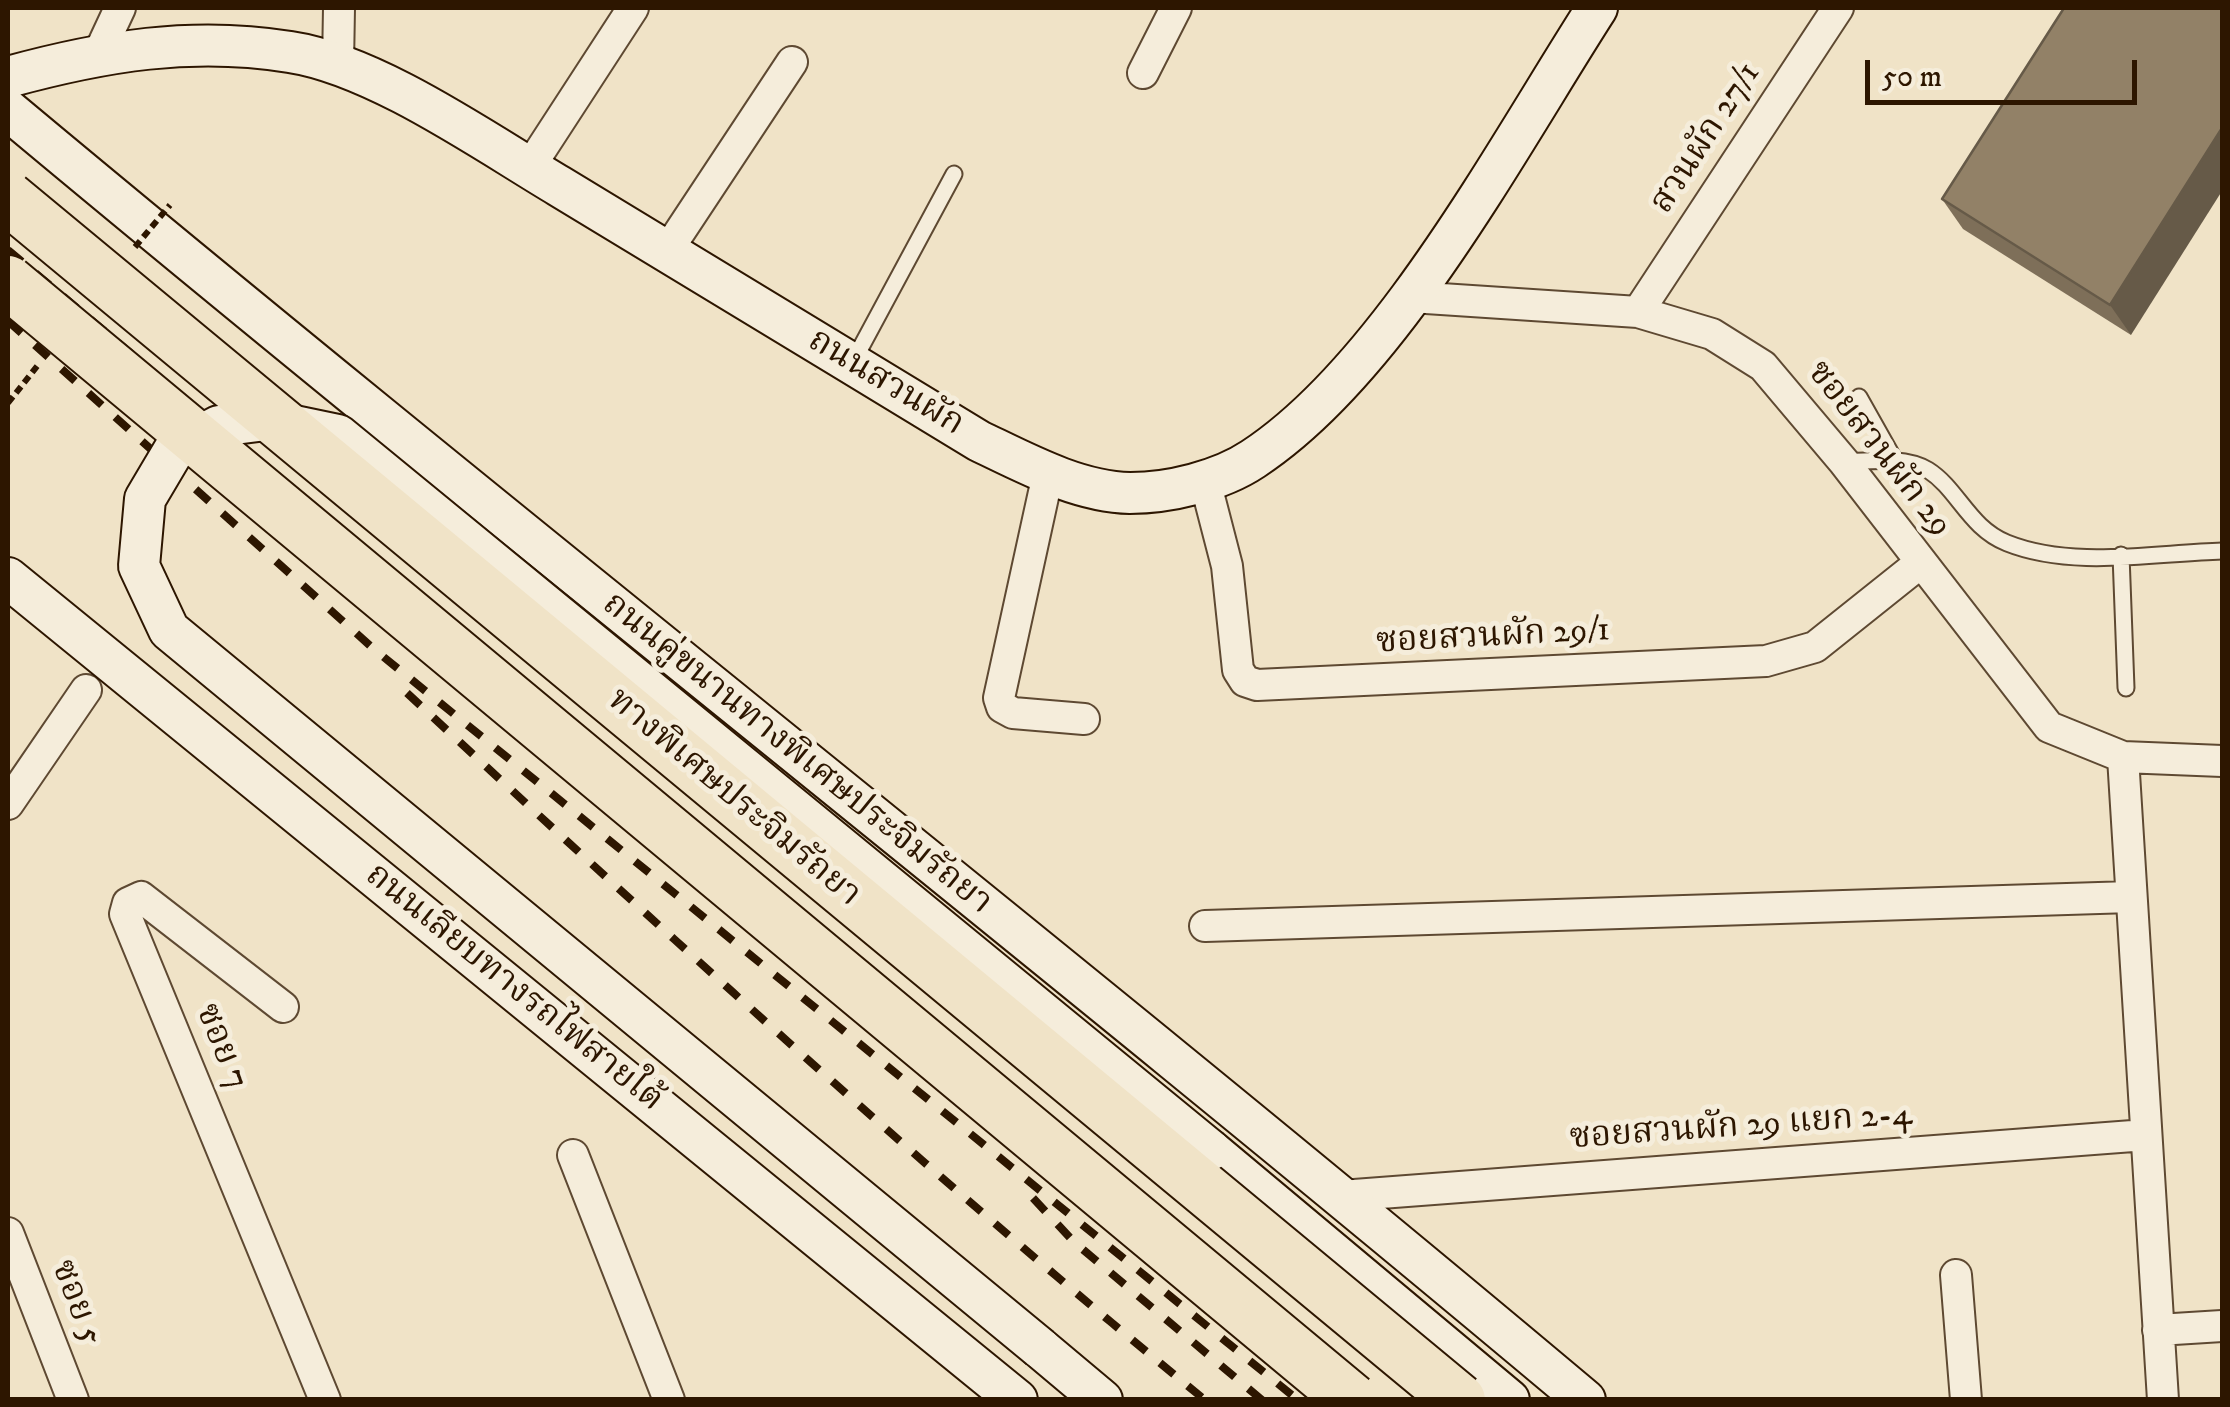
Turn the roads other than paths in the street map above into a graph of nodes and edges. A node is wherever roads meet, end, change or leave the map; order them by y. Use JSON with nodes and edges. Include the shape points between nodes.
{"nodes":[{"id":1,"x":120,"y":8,"type":"edge"},
{"id":2,"x":339,"y":8,"type":"edge"},
{"id":3,"x":633,"y":8,"type":"edge"},
{"id":4,"x":1176,"y":8,"type":"edge"},
{"id":5,"x":1597,"y":8,"type":"edge"},
{"id":6,"x":1838,"y":8,"type":"edge"},
{"id":7,"x":98,"y":52,"type":"junction"},
{"id":8,"x":792,"y":62,"type":"dead end"},
{"id":9,"x":338,"y":65,"type":"junction"},
{"id":10,"x":1142,"y":73,"type":"dead end"},
{"id":11,"x":8,"y":76,"type":"edge"},
{"id":12,"x":8,"y":110,"type":"edge"},
{"id":13,"x":530,"y":168,"type":"junction"},
{"id":14,"x":954,"y":174,"type":"dead end"},
{"id":15,"x":8,"y":198,"type":"edge"},
{"id":16,"x":667,"y":251,"type":"junction"},
{"id":17,"x":8,"y":282,"type":"edge"},
{"id":18,"x":1410,"y":297,"type":"junction"},
{"id":19,"x":1638,"y":312,"type":"junction"},
{"id":20,"x":852,"y":364,"type":"junction"},
{"id":21,"x":1858,"y":396,"type":"dead end"},
{"id":22,"x":1895,"y":461,"type":"junction"},
{"id":23,"x":1844,"y":462,"type":"junction"},
{"id":24,"x":1048,"y":474,"type":"junction"},
{"id":25,"x":1205,"y":481,"type":"junction"},
{"id":26,"x":2222,"y":551,"type":"edge"},
{"id":27,"x":2122,"y":554,"type":"junction"},
{"id":28,"x":1919,"y":564,"type":"junction"},
{"id":29,"x":8,"y":578,"type":"edge"},
{"id":30,"x":2126,"y":688,"type":"dead end"},
{"id":31,"x":86,"y":690,"type":"dead end"},
{"id":32,"x":1084,"y":719,"type":"dead end"},
{"id":33,"x":2122,"y":758,"type":"junction"},
{"id":34,"x":2222,"y":761,"type":"edge"},
{"id":35,"x":8,"y":804,"type":"edge"},
{"id":36,"x":2132,"y":897,"type":"junction"},
{"id":37,"x":1205,"y":926,"type":"dead end"},
{"id":38,"x":283,"y":1007,"type":"dead end"},
{"id":39,"x":2146,"y":1135,"type":"junction"},
{"id":40,"x":572,"y":1155,"type":"dead end"},
{"id":41,"x":1341,"y":1196,"type":"junction"},
{"id":42,"x":8,"y":1233,"type":"edge"},
{"id":43,"x":1956,"y":1274,"type":"dead end"},
{"id":44,"x":2222,"y":1326,"type":"edge"},
{"id":45,"x":2158,"y":1330,"type":"junction"},
{"id":46,"x":72,"y":1400,"type":"edge"},
{"id":47,"x":325,"y":1400,"type":"edge"},
{"id":48,"x":670,"y":1400,"type":"edge"},
{"id":49,"x":1017,"y":1400,"type":"edge"},
{"id":50,"x":1102,"y":1400,"type":"edge"},
{"id":51,"x":1352,"y":1400,"type":"edge"},
{"id":52,"x":1459,"y":1400,"type":"edge"},
{"id":53,"x":1508,"y":1400,"type":"edge"},
{"id":54,"x":1585,"y":1400,"type":"edge"},
{"id":55,"x":1966,"y":1400,"type":"edge"},
{"id":56,"x":2163,"y":1400,"type":"edge"}],
"edges":[{"from":1,"to":7,"type":"street"},
{"from":2,"to":9,"type":"street"},
{"from":3,"to":13,"type":"street"},
{"from":4,"to":10,"type":"street"},
{"from":5,"to":18,"type":"main road","name":"ถนนสวนผัก"},
{"from":6,"to":19,"type":"street","name":"สวนผัก 27/1"},
{"from":7,"to":9,"type":"main road","name":"ถนนสวนผัก","via":[[197,42],[294,52]]},
{"from":7,"to":11,"type":"main road","name":"ถนนสวนผัก"},
{"from":8,"to":16,"type":"street"},
{"from":9,"to":13,"type":"main road","name":"ถนนสวนผัก"},
{"from":12,"to":41,"type":"main road","name":"ถนนคู่ขนานทางพิเศษประจิมรัถยา"},
{"from":13,"to":16,"type":"main road","name":"ถนนสวนผัก"},
{"from":14,"to":20,"type":"lane"},
{"from":15,"to":52,"type":"highway","name":"ทางพิเศษประจิมรัถยา","bridge":true},
{"from":16,"to":20,"type":"main road","name":"ถนนสวนผัก"},
{"from":17,"to":51,"type":"highway","name":"ทางพิเศษประจิมรัถยา","bridge":true},
{"from":18,"to":19,"type":"street","name":"ซอยสวนผัก 29"},
{"from":18,"to":25,"type":"main road","name":"ถนนสวนผัก","via":[[1313,412],[1252,461]]},
{"from":19,"to":23,"type":"street","name":"ซอยสวนผัก 29","via":[[1712,334],[1763,366]]},
{"from":20,"to":24,"type":"main road","name":"ถนนสวนผัก","via":[[979,442]]},
{"from":21,"to":22,"type":"lane"},
{"from":22,"to":23,"type":"lane"},
{"from":22,"to":27,"type":"lane","via":[[1928,470],[1974,522],[2004,542],[2053,556]]},
{"from":23,"to":28,"type":"street","name":"ซอยสวนผัก 29"},
{"from":24,"to":25,"type":"main road","name":"ถนนสวนผัก","via":[[1128,493]]},
{"from":24,"to":32,"type":"street","via":[[999,698],[1013,713]]},
{"from":25,"to":28,"type":"street","name":"ซอยสวนผัก 29/1","via":[[1227,566],[1238,670],[1257,685],[1766,661],[1816,647]]},
{"from":26,"to":27,"type":"lane"},
{"from":27,"to":30,"type":"lane"},
{"from":28,"to":33,"type":"street","name":"ซอยสวนผัก 29","via":[[2049,726]]},
{"from":29,"to":49,"type":"main road","name":"ถนนเลียบทางรถไฟสายใต้"},
{"from":31,"to":35,"type":"street"},
{"from":33,"to":34,"type":"street","name":"ซอยสวนผัก 29"},
{"from":33,"to":36,"type":"street"},
{"from":36,"to":37,"type":"street"},
{"from":36,"to":39,"type":"street"},
{"from":38,"to":47,"type":"street","name":"ซอย 7","via":[[141,897],[128,904],[125,914]]},
{"from":39,"to":41,"type":"street","name":"ซอยสวนผัก 29 แยก 2-4"},
{"from":39,"to":45,"type":"street"},
{"from":40,"to":48,"type":"street"},
{"from":41,"to":54,"type":"main road","name":"ถนนคู่ขนานทางพิเศษประจิมรัถยา"},
{"from":42,"to":46,"type":"street","name":"ซอย 5"},
{"from":43,"to":55,"type":"street"},
{"from":44,"to":45,"type":"street"},
{"from":45,"to":56,"type":"street"},
{"from":50,"to":53,"type":"main road","bridge":true,"via":[[169,630],[139,566],[145,499],[174,450],[219,426],[266,420],[338,435]]}]}
